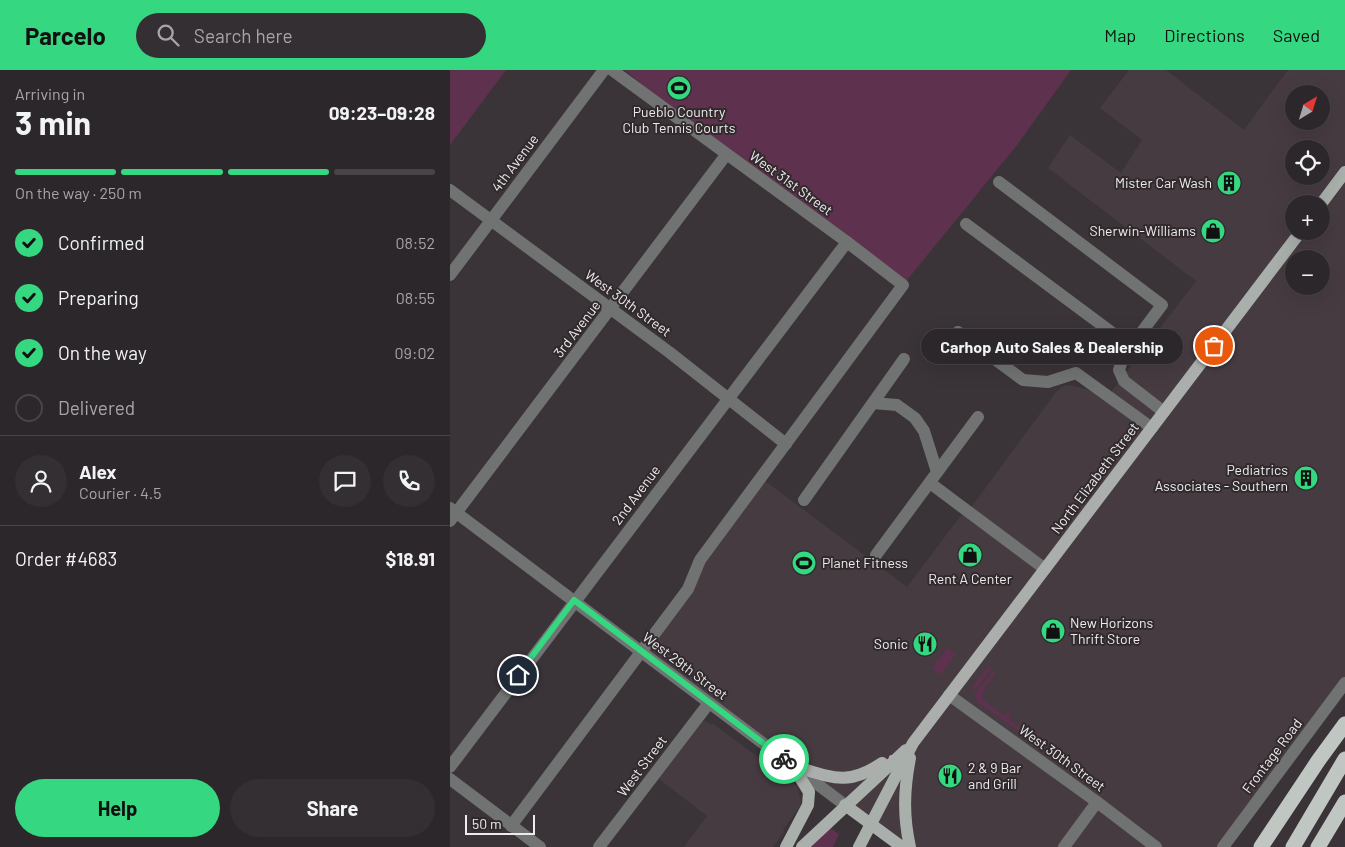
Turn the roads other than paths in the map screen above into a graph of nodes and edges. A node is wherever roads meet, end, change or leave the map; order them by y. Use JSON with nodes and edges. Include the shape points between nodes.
{"nodes":[{"id":1,"x":604,"y":70,"type":"edge"},
{"id":2,"x":612,"y":70,"type":"edge"},
{"id":3,"x":726,"y":154,"type":"junction"},
{"id":4,"x":1345,"y":172,"type":"edge"},
{"id":5,"x":999,"y":182,"type":"dead end"},
{"id":6,"x":450,"y":190,"type":"edge"},
{"id":7,"x":1328,"y":195,"type":"edge"},
{"id":8,"x":490,"y":221,"type":"junction"},
{"id":9,"x":966,"y":224,"type":"dead end"},
{"id":10,"x":1294,"y":240,"type":"edge"},
{"id":11,"x":846,"y":242,"type":"junction"},
{"id":12,"x":450,"y":275,"type":"edge"},
{"id":13,"x":610,"y":310,"type":"junction"},
{"id":14,"x":958,"y":332,"type":"dead end"},
{"id":15,"x":1130,"y":346,"type":"junction"},
{"id":16,"x":904,"y":359,"type":"dead end"},
{"id":17,"x":728,"y":397,"type":"junction"},
{"id":18,"x":873,"y":403,"type":"junction"},
{"id":19,"x":1164,"y":412,"type":"junction"},
{"id":20,"x":978,"y":417,"type":"dead end"},
{"id":21,"x":1152,"y":428,"type":"junction"},
{"id":22,"x":786,"y":444,"type":"junction"},
{"id":23,"x":934,"y":477,"type":"junction"},
{"id":24,"x":804,"y":500,"type":"dead end"},
{"id":25,"x":452,"y":514,"type":"edge"},
{"id":26,"x":876,"y":555,"type":"dead end"},
{"id":27,"x":1045,"y":569,"type":"junction"},
{"id":28,"x":574,"y":600,"type":"junction"},
{"id":29,"x":641,"y":651,"type":"junction"},
{"id":30,"x":1345,"y":683,"type":"edge"},
{"id":31,"x":949,"y":695,"type":"junction"},
{"id":32,"x":709,"y":703,"type":"junction"},
{"id":33,"x":1345,"y":724,"type":"edge"},
{"id":34,"x":913,"y":743,"type":"junction"},
{"id":35,"x":1345,"y":759,"type":"edge"},
{"id":36,"x":793,"y":766,"type":"junction"},
{"id":37,"x":450,"y":767,"type":"edge"},
{"id":38,"x":450,"y":779,"type":"edge"},
{"id":39,"x":1097,"y":802,"type":"junction"},
{"id":40,"x":1345,"y":802,"type":"edge"},
{"id":41,"x":845,"y":805,"type":"junction"},
{"id":42,"x":870,"y":824,"type":"junction"},
{"id":43,"x":511,"y":826,"type":"junction"},
{"id":44,"x":540,"y":847,"type":"edge"},
{"id":45,"x":599,"y":847,"type":"edge"},
{"id":46,"x":786,"y":847,"type":"edge"},
{"id":47,"x":802,"y":847,"type":"edge"},
{"id":48,"x":859,"y":847,"type":"edge"},
{"id":49,"x":902,"y":847,"type":"edge"},
{"id":50,"x":910,"y":847,"type":"edge"},
{"id":51,"x":1064,"y":847,"type":"edge"},
{"id":52,"x":1156,"y":847,"type":"edge"},
{"id":53,"x":1222,"y":847,"type":"edge"},
{"id":54,"x":1261,"y":847,"type":"edge"},
{"id":55,"x":1293,"y":847,"type":"edge"},
{"id":56,"x":1318,"y":847,"type":"edge"}],
"edges":[{"from":1,"to":8,"type":"street","name":"4th Avenue"},
{"from":2,"to":3,"type":"street","name":"West 31st Street"},
{"from":3,"to":11,"type":"street","name":"West 31st Street"},
{"from":3,"to":13,"type":"street","name":"3rd Avenue"},
{"from":4,"to":7,"type":"main road"},
{"from":5,"to":15,"type":"street","via":[[1162,305]]},
{"from":6,"to":8,"type":"street","name":"West 30th Street"},
{"from":8,"to":12,"type":"street","name":"4th Avenue"},
{"from":8,"to":13,"type":"street","name":"West 30th Street"},
{"from":9,"to":15,"type":"street"},
{"from":10,"to":19,"type":"main road","name":"North Elizabeth Street"},
{"from":11,"to":17,"type":"street","name":"2nd Avenue"},
{"from":11,"to":22,"type":"street","name":"West 31st Street","via":[[903,286]]},
{"from":13,"to":17,"type":"street","name":"West 30th Street"},
{"from":13,"to":25,"type":"street","name":"3rd Avenue"},
{"from":14,"to":21,"type":"street","via":[[1024,380],[1048,382],[1076,373]]},
{"from":15,"to":19,"type":"street","via":[[1118,370],[1124,381]]},
{"from":16,"to":18,"type":"street"},
{"from":17,"to":22,"type":"street","name":"West 30th Street"},
{"from":17,"to":28,"type":"street","name":"2nd Avenue"},
{"from":18,"to":23,"type":"street","via":[[897,405],[915,418],[924,430]]},
{"from":18,"to":24,"type":"street"},
{"from":19,"to":21,"type":"main road","name":"North Elizabeth Street"},
{"from":20,"to":23,"type":"street"},
{"from":21,"to":27,"type":"main road","name":"North Elizabeth Street"},
{"from":22,"to":29,"type":"street","via":[[700,560],[688,589]]},
{"from":23,"to":26,"type":"street"},
{"from":23,"to":27,"type":"street"},
{"from":25,"to":28,"type":"street","name":"West 29th Street"},
{"from":27,"to":31,"type":"main road","name":"North Elizabeth Street"},
{"from":28,"to":29,"type":"street","name":"West 29th Street"},
{"from":28,"to":37,"type":"street","name":"2nd Avenue"},
{"from":29,"to":32,"type":"street","name":"West 29th Street"},
{"from":29,"to":43,"type":"street"},
{"from":30,"to":53,"type":"street","name":"Frontage Road"},
{"from":31,"to":34,"type":"main road","name":"North Elizabeth Street"},
{"from":31,"to":39,"type":"street","name":"West 30th Street"},
{"from":32,"to":36,"type":"street","name":"West 29th Street"},
{"from":32,"to":45,"type":"street","name":"West Street"},
{"from":33,"to":54,"type":"highway"},
{"from":34,"to":36,"type":"main road","via":[[871,771],[855,777],[836,779]]},
{"from":34,"to":41,"type":"main road","name":"North Elizabeth Street"},
{"from":34,"to":42,"type":"main road","name":"North Elizabeth Street"},
{"from":34,"to":50,"type":"main road","via":[[905,782],[905,826]]},
{"from":35,"to":55,"type":"highway"},
{"from":36,"to":41,"type":"street","name":"West 29th Street"},
{"from":36,"to":46,"type":"main road","via":[[809,792],[808,805]]},
{"from":38,"to":43,"type":"street"},
{"from":39,"to":51,"type":"street"},
{"from":39,"to":52,"type":"street","name":"West 30th Street"},
{"from":40,"to":56,"type":"highway"},
{"from":41,"to":42,"type":"main road","name":"West 29th Street"},
{"from":41,"to":47,"type":"main road","name":"North Elizabeth Street"},
{"from":42,"to":48,"type":"main road","name":"North Elizabeth Street"},
{"from":42,"to":49,"type":"main road","name":"West 29th Street"},
{"from":43,"to":44,"type":"street"}]}
